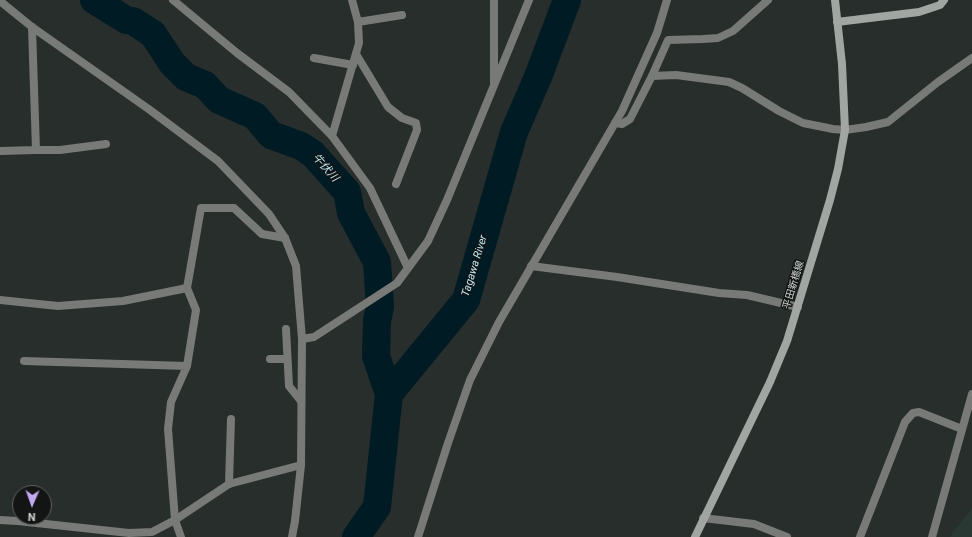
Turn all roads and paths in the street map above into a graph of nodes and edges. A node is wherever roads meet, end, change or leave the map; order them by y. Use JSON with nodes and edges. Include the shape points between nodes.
{"nodes":[{"id":1,"x":173,"y":0,"type":"edge"},
{"id":2,"x":352,"y":0,"type":"edge"},
{"id":3,"x":494,"y":0,"type":"edge"},
{"id":4,"x":529,"y":0,"type":"edge"},
{"id":5,"x":667,"y":0,"type":"edge"},
{"id":6,"x":768,"y":0,"type":"edge"},
{"id":7,"x":835,"y":0,"type":"edge"},
{"id":8,"x":944,"y":0,"type":"edge"},
{"id":9,"x":0,"y":1,"type":"edge"},
{"id":10,"x":402,"y":15,"type":"dead end"},
{"id":11,"x":358,"y":22,"type":"junction"},
{"id":12,"x":837,"y":22,"type":"junction"},
{"id":13,"x":32,"y":27,"type":"junction"},
{"id":14,"x":356,"y":54,"type":"junction"},
{"id":15,"x":314,"y":58,"type":"dead end"},
{"id":16,"x":972,"y":58,"type":"edge"},
{"id":17,"x":353,"y":65,"type":"junction"},
{"id":18,"x":652,"y":76,"type":"junction"},
{"id":19,"x":494,"y":87,"type":"junction"},
{"id":20,"x":615,"y":123,"type":"junction"},
{"id":21,"x":845,"y":130,"type":"junction"},
{"id":22,"x":332,"y":136,"type":"junction"},
{"id":23,"x":106,"y":144,"type":"dead end"},
{"id":24,"x":36,"y":150,"type":"junction"},
{"id":25,"x":0,"y":151,"type":"edge"},
{"id":26,"x":396,"y":184,"type":"dead end"},
{"id":27,"x":285,"y":238,"type":"junction"},
{"id":28,"x":531,"y":266,"type":"junction"},
{"id":29,"x":408,"y":268,"type":"junction"},
{"id":30,"x":187,"y":288,"type":"junction"},
{"id":31,"x":0,"y":300,"type":"edge"},
{"id":32,"x":798,"y":307,"type":"junction"},
{"id":33,"x":286,"y":329,"type":"dead end"},
{"id":34,"x":304,"y":338,"type":"junction"},
{"id":35,"x":270,"y":359,"type":"dead end"},
{"id":36,"x":287,"y":359,"type":"junction"},
{"id":37,"x":24,"y":361,"type":"dead end"},
{"id":38,"x":187,"y":366,"type":"junction"},
{"id":39,"x":972,"y":394,"type":"edge"},
{"id":40,"x":301,"y":401,"type":"junction"},
{"id":41,"x":231,"y":418,"type":"dead end"},
{"id":42,"x":962,"y":429,"type":"junction"},
{"id":43,"x":301,"y":465,"type":"junction"},
{"id":44,"x":228,"y":484,"type":"junction"},
{"id":45,"x":703,"y":518,"type":"junction"},
{"id":46,"x":0,"y":520,"type":"edge"},
{"id":47,"x":175,"y":520,"type":"junction"},
{"id":48,"x":181,"y":537,"type":"edge"},
{"id":49,"x":292,"y":537,"type":"edge"},
{"id":50,"x":418,"y":537,"type":"edge"},
{"id":51,"x":695,"y":537,"type":"edge"},
{"id":52,"x":787,"y":537,"type":"edge"},
{"id":53,"x":860,"y":537,"type":"edge"},
{"id":54,"x":932,"y":537,"type":"edge"}],
"edges":[{"from":1,"to":22,"type":"street","via":[[289,92]]},
{"from":2,"to":11,"type":"street"},
{"from":3,"to":19,"type":"street"},
{"from":4,"to":19,"type":"street"},
{"from":5,"to":20,"type":"street","via":[[657,33]]},
{"from":6,"to":18,"type":"street","via":[[733,31],[718,38],[668,40]]},
{"from":7,"to":12,"type":"main road","name":"平田新橋線"},
{"from":8,"to":12,"type":"main road","via":[[940,5],[919,12]]},
{"from":9,"to":13,"type":"street"},
{"from":10,"to":11,"type":"street"},
{"from":11,"to":14,"type":"street","via":[[359,43]]},
{"from":12,"to":21,"type":"main road","name":"平田新橋線"},
{"from":13,"to":24,"type":"street"},
{"from":13,"to":27,"type":"street","via":[[218,161],[269,214]]},
{"from":14,"to":17,"type":"street"},
{"from":14,"to":26,"type":"street","via":[[388,107],[402,118],[416,123],[417,130]]},
{"from":15,"to":17,"type":"street"},
{"from":16,"to":21,"type":"street","via":[[888,122]]},
{"from":17,"to":22,"type":"street"},
{"from":18,"to":20,"type":"street","via":[[630,119],[622,124]]},
{"from":18,"to":21,"type":"street","via":[[676,75],[729,82],[803,123]]},
{"from":19,"to":29,"type":"street","via":[[428,241]]},
{"from":20,"to":28,"type":"street"},
{"from":21,"to":32,"type":"main road","name":"平田新橋線","via":[[830,200]]},
{"from":22,"to":29,"type":"street","via":[[370,188]]},
{"from":23,"to":24,"type":"street","via":[[60,150]]},
{"from":24,"to":25,"type":"street"},
{"from":27,"to":30,"type":"street","via":[[262,234],[234,208],[201,208]]},
{"from":27,"to":34,"type":"street","via":[[296,266]]},
{"from":28,"to":32,"type":"street","via":[[747,295]]},
{"from":28,"to":50,"type":"street","via":[[470,380]]},
{"from":29,"to":34,"type":"street","via":[[397,284],[314,337]]},
{"from":30,"to":31,"type":"street","via":[[123,301],[58,306]]},
{"from":30,"to":38,"type":"street","via":[[196,310]]},
{"from":32,"to":45,"type":"main road","name":"平田新橋線","via":[[770,382]]},
{"from":33,"to":36,"type":"street"},
{"from":34,"to":40,"type":"street"},
{"from":35,"to":36,"type":"street"},
{"from":36,"to":40,"type":"street","via":[[289,386]]},
{"from":37,"to":38,"type":"street"},
{"from":38,"to":47,"type":"street","via":[[172,402],[168,430]]},
{"from":39,"to":42,"type":"street"},
{"from":40,"to":43,"type":"street"},
{"from":41,"to":44,"type":"street"},
{"from":42,"to":53,"type":"street","via":[[919,412],[913,413],[905,422]]},
{"from":42,"to":54,"type":"street"},
{"from":43,"to":44,"type":"street"},
{"from":43,"to":49,"type":"street"},
{"from":44,"to":47,"type":"street"},
{"from":45,"to":51,"type":"main road","name":"平田新橋線"},
{"from":45,"to":52,"type":"street","via":[[754,524]]},
{"from":46,"to":47,"type":"street","via":[[129,533],[152,532]]},
{"from":47,"to":48,"type":"street"}]}
